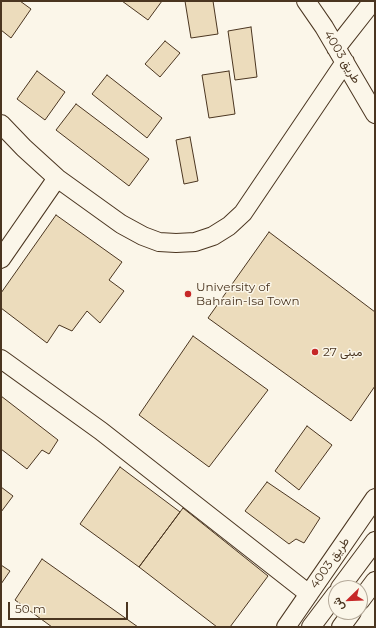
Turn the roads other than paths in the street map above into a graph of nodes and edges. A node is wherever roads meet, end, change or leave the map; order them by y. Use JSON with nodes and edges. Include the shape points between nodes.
{"nodes":[{"id":1,"x":306,"y":1,"type":"edge"},
{"id":2,"x":374,"y":1,"type":"edge"},
{"id":3,"x":340,"y":55,"type":"junction"},
{"id":4,"x":375,"y":114,"type":"edge"},
{"id":5,"x":1,"y":124,"type":"edge"},
{"id":6,"x":57,"y":178,"type":"junction"},
{"id":7,"x":1,"y":259,"type":"edge"},
{"id":8,"x":1,"y":359,"type":"edge"},
{"id":9,"x":375,"y":498,"type":"edge"},
{"id":10,"x":375,"y":541,"type":"edge"},
{"id":11,"x":346,"y":580,"type":"edge"},
{"id":12,"x":375,"y":581,"type":"edge"},
{"id":13,"x":368,"y":590,"type":"edge"},
{"id":14,"x":309,"y":594,"type":"junction"},
{"id":15,"x":328,"y":605,"type":"edge"},
{"id":16,"x":286,"y":627,"type":"edge"},
{"id":17,"x":311,"y":627,"type":"edge"}],
"edges":[{"from":1,"to":3,"type":"lane","name":"طريق 4003"},
{"from":2,"to":3,"type":"lane"},
{"from":3,"to":4,"type":"lane","name":"طريق 4003"},
{"from":3,"to":6,"type":"lane","via":[[243,213],[213,236],[195,242],[176,243],[159,242],[142,236]]},
{"from":5,"to":6,"type":"lane"},
{"from":6,"to":7,"type":"lane"},
{"from":8,"to":14,"type":"lane","via":[[101,432]]},
{"from":9,"to":14,"type":"lane","name":"طريق 4003"},
{"from":10,"to":11,"type":"lane"},
{"from":12,"to":13,"type":"lane"},
{"from":14,"to":16,"type":"lane","name":"طريق 4003"},
{"from":15,"to":17,"type":"lane"}]}
